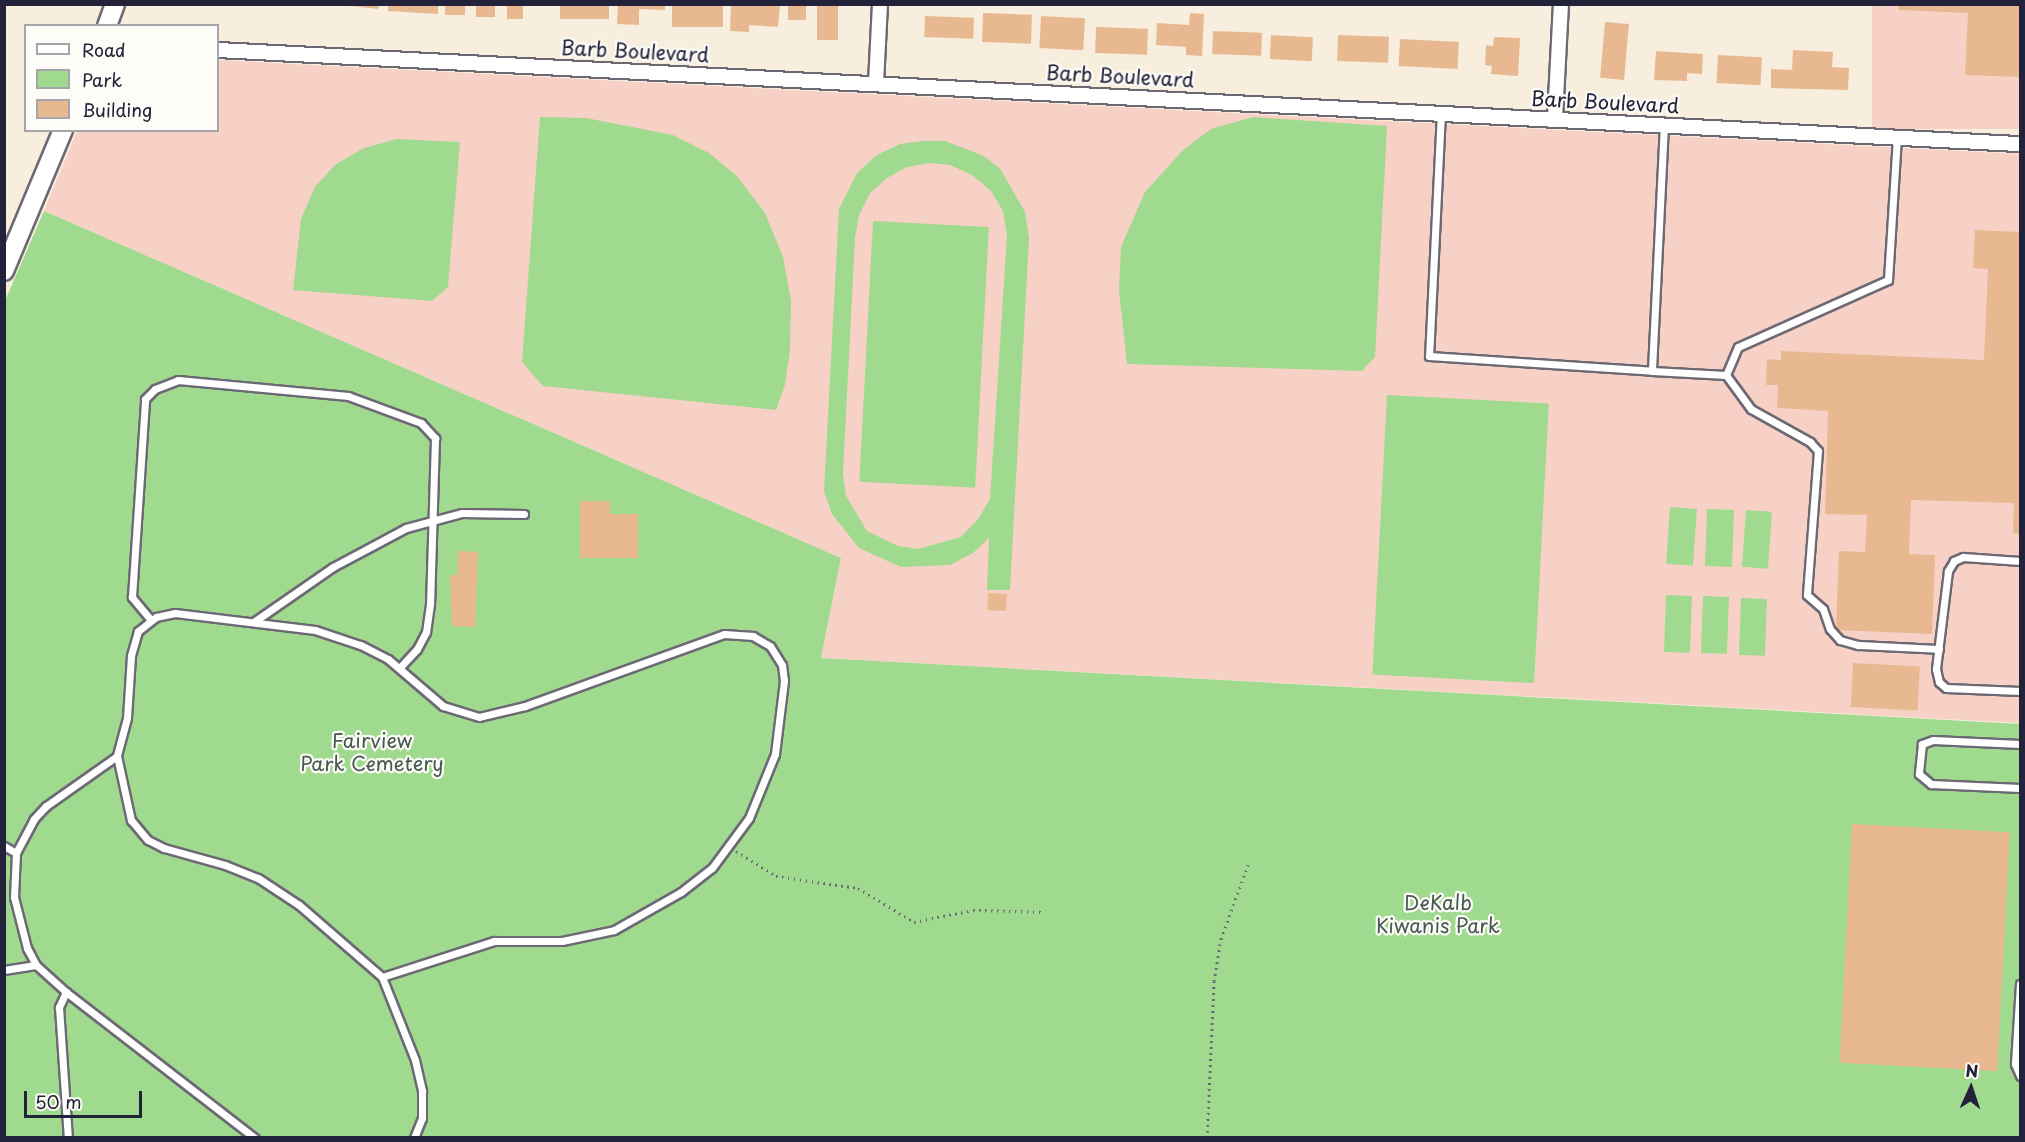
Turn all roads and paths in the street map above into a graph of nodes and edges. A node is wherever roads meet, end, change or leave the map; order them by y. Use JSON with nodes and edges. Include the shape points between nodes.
{"nodes":[{"id":1,"x":116,"y":4,"type":"edge"},
{"id":2,"x":880,"y":4,"type":"edge"},
{"id":3,"x":1561,"y":4,"type":"edge"},
{"id":4,"x":107,"y":24,"type":"edge"},
{"id":5,"x":219,"y":50,"type":"edge"},
{"id":6,"x":876,"y":83,"type":"junction"},
{"id":7,"x":1441,"y":112,"type":"junction"},
{"id":8,"x":1555,"y":118,"type":"junction"},
{"id":9,"x":1664,"y":124,"type":"junction"},
{"id":10,"x":62,"y":132,"type":"edge"},
{"id":11,"x":1897,"y":137,"type":"junction"},
{"id":12,"x":2020,"y":144,"type":"edge"},
{"id":13,"x":4,"y":272,"type":"edge"},
{"id":14,"x":1652,"y":371,"type":"junction"},
{"id":15,"x":1726,"y":375,"type":"junction"},
{"id":16,"x":524,"y":514,"type":"dead end"},
{"id":17,"x":433,"y":519,"type":"junction"},
{"id":18,"x":2020,"y":561,"type":"edge"},
{"id":19,"x":151,"y":620,"type":"junction"},
{"id":20,"x":255,"y":621,"type":"junction"},
{"id":21,"x":1939,"y":649,"type":"junction"},
{"id":22,"x":400,"y":667,"type":"junction"},
{"id":23,"x":2020,"y":692,"type":"edge"},
{"id":24,"x":2020,"y":744,"type":"edge"},
{"id":25,"x":117,"y":756,"type":"junction"},
{"id":26,"x":2020,"y":788,"type":"edge"},
{"id":27,"x":4,"y":846,"type":"edge"},
{"id":28,"x":729,"y":847,"type":"junction"},
{"id":29,"x":16,"y":853,"type":"junction"},
{"id":30,"x":1248,"y":865,"type":"dead end"},
{"id":31,"x":1041,"y":912,"type":"dead end"},
{"id":32,"x":36,"y":965,"type":"junction"},
{"id":33,"x":4,"y":969,"type":"edge"},
{"id":34,"x":382,"y":977,"type":"junction"},
{"id":35,"x":2020,"y":984,"type":"edge"},
{"id":36,"x":66,"y":992,"type":"junction"},
{"id":37,"x":2020,"y":1076,"type":"edge"},
{"id":38,"x":68,"y":1137,"type":"edge"},
{"id":39,"x":255,"y":1137,"type":"edge"},
{"id":40,"x":414,"y":1137,"type":"edge"},
{"id":41,"x":1207,"y":1137,"type":"edge"}],
"edges":[{"from":1,"to":4,"type":"street"},
{"from":2,"to":6,"type":"street"},
{"from":3,"to":8,"type":"street"},
{"from":5,"to":6,"type":"street","name":"Barb Boulevard"},
{"from":6,"to":7,"type":"street","name":"Barb Boulevard"},
{"from":7,"to":8,"type":"street","name":"Barb Boulevard"},
{"from":7,"to":14,"type":"lane","via":[[1429,356]]},
{"from":8,"to":9,"type":"street","name":"Barb Boulevard"},
{"from":9,"to":11,"type":"street","name":"Barb Boulevard"},
{"from":9,"to":14,"type":"lane"},
{"from":10,"to":13,"type":"street"},
{"from":11,"to":12,"type":"street","name":"Barb Boulevard"},
{"from":11,"to":15,"type":"lane","via":[[1888,280],[1738,347]]},
{"from":14,"to":15,"type":"lane"},
{"from":15,"to":21,"type":"lane","via":[[1750,409],[1810,442],[1818,451],[1807,596],[1823,609],[1830,629],[1839,640],[1858,645]]},
{"from":16,"to":17,"type":"lane","via":[[462,513]]},
{"from":17,"to":19,"type":"lane","via":[[437,452],[435,438],[421,423],[368,400],[348,396],[166,382],[145,399],[141,420],[132,597]]},
{"from":17,"to":20,"type":"lane","via":[[406,528],[333,567]]},
{"from":17,"to":22,"type":"lane","via":[[426,632]]},
{"from":18,"to":21,"type":"lane","via":[[1962,557],[1954,561],[1948,571]]},
{"from":19,"to":20,"type":"lane","via":[[175,613]]},
{"from":19,"to":25,"type":"lane","via":[[138,631],[134,642],[127,718]]},
{"from":20,"to":22,"type":"lane","via":[[336,636]]},
{"from":21,"to":23,"type":"lane","via":[[1936,669],[1939,682],[1946,688]]},
{"from":22,"to":28,"type":"lane","via":[[443,705],[479,717],[525,706],[695,642],[733,633],[753,636],[770,646],[782,665],[784,706],[770,770],[749,818]]},
{"from":24,"to":26,"type":"lane","via":[[1933,740],[1922,744],[1919,774],[1931,784]]},
{"from":25,"to":29,"type":"lane","via":[[46,806],[34,819]]},
{"from":25,"to":34,"type":"lane","via":[[127,811],[148,840],[258,878],[299,905]]},
{"from":27,"to":29,"type":"lane"},
{"from":28,"to":31,"type":"path","via":[[776,876],[858,888],[914,922],[973,910]]},
{"from":28,"to":34,"type":"lane","via":[[712,868],[681,892],[614,930],[562,940],[494,941]]},
{"from":29,"to":32,"type":"lane","via":[[13,875],[17,915]]},
{"from":30,"to":41,"type":"path","via":[[1221,939],[1214,981]]},
{"from":32,"to":33,"type":"lane"},
{"from":32,"to":36,"type":"lane"},
{"from":34,"to":40,"type":"lane","via":[[423,1091],[422,1118]]},
{"from":35,"to":37,"type":"lane","via":[[2015,1064]]},
{"from":36,"to":38,"type":"lane","via":[[58,1007]]},
{"from":36,"to":39,"type":"lane"}]}
